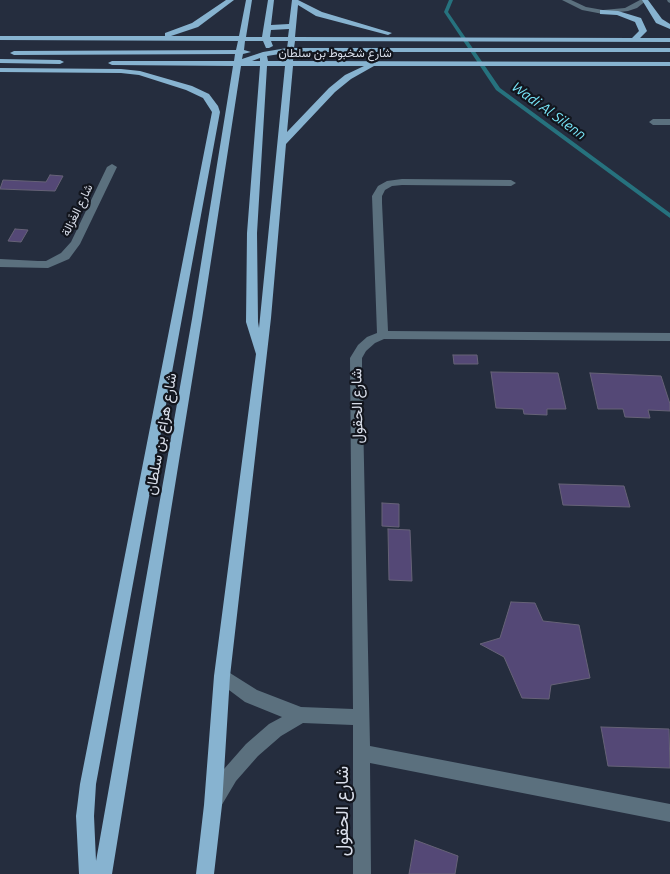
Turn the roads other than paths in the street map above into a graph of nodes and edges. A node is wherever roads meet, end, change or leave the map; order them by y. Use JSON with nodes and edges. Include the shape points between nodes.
{"nodes":[{"id":1,"x":231,"y":0,"type":"edge"},
{"id":2,"x":249,"y":0,"type":"edge"},
{"id":3,"x":271,"y":0,"type":"edge"},
{"id":4,"x":565,"y":0,"type":"edge"},
{"id":5,"x":644,"y":0,"type":"edge"},
{"id":6,"x":295,"y":1,"type":"edge"},
{"id":7,"x":603,"y":12,"type":"junction"},
{"id":8,"x":292,"y":26,"type":"junction"},
{"id":9,"x":267,"y":27,"type":"junction"},
{"id":10,"x":670,"y":27,"type":"edge"},
{"id":11,"x":0,"y":38,"type":"edge"},
{"id":12,"x":148,"y":38,"type":"junction"},
{"id":13,"x":220,"y":38,"type":"junction"},
{"id":14,"x":242,"y":38,"type":"junction"},
{"id":15,"x":266,"y":38,"type":"junction"},
{"id":16,"x":291,"y":38,"type":"junction"},
{"id":17,"x":415,"y":38,"type":"junction"},
{"id":18,"x":634,"y":40,"type":"junction"},
{"id":19,"x":670,"y":40,"type":"edge"},
{"id":20,"x":271,"y":50,"type":"junction"},
{"id":21,"x":290,"y":50,"type":"junction"},
{"id":22,"x":311,"y":50,"type":"junction"},
{"id":23,"x":670,"y":50,"type":"edge"},
{"id":24,"x":213,"y":52,"type":"junction"},
{"id":25,"x":240,"y":52,"type":"junction"},
{"id":26,"x":0,"y":53,"type":"edge"},
{"id":27,"x":262,"y":56,"type":"junction"},
{"id":28,"x":0,"y":61,"type":"edge"},
{"id":29,"x":289,"y":64,"type":"junction"},
{"id":30,"x":314,"y":64,"type":"junction"},
{"id":31,"x":374,"y":64,"type":"junction"},
{"id":32,"x":670,"y":64,"type":"edge"},
{"id":33,"x":0,"y":70,"type":"edge"},
{"id":34,"x":240,"y":71,"type":"junction"},
{"id":35,"x":653,"y":122,"type":"dead end"},
{"id":36,"x":670,"y":122,"type":"edge"},
{"id":37,"x":281,"y":144,"type":"junction"},
{"id":38,"x":112,"y":167,"type":"dead end"},
{"id":39,"x":511,"y":183,"type":"dead end"},
{"id":40,"x":0,"y":262,"type":"edge"},
{"id":41,"x":383,"y":335,"type":"junction"},
{"id":42,"x":670,"y":337,"type":"edge"},
{"id":43,"x":262,"y":357,"type":"junction"},
{"id":44,"x":222,"y":676,"type":"junction"},
{"id":45,"x":301,"y":715,"type":"junction"},
{"id":46,"x":361,"y":718,"type":"junction"},
{"id":47,"x":362,"y":753,"type":"junction"},
{"id":48,"x":213,"y":805,"type":"junction"},
{"id":49,"x":670,"y":813,"type":"edge"},
{"id":50,"x":88,"y":874,"type":"edge"},
{"id":51,"x":103,"y":874,"type":"edge"},
{"id":52,"x":205,"y":874,"type":"edge"},
{"id":53,"x":362,"y":874,"type":"edge"}],
"edges":[{"from":1,"to":12,"type":"main road","via":[[194,25]]},
{"from":2,"to":14,"type":"main road","name":"شارع هزاع بن سلطان"},
{"from":3,"to":9,"type":"main road"},
{"from":4,"to":7,"type":"street","via":[[584,9]]},
{"from":5,"to":7,"type":"street","via":[[635,8]]},
{"from":5,"to":10,"type":"main road","via":[[660,21]]},
{"from":6,"to":8,"type":"main road"},
{"from":6,"to":17,"type":"main road","via":[[325,16]]},
{"from":7,"to":18,"type":"main road","via":[[638,20],[643,31]]},
{"from":8,"to":9,"type":"main road"},
{"from":8,"to":16,"type":"main road"},
{"from":9,"to":15,"type":"main road"},
{"from":11,"to":12,"type":"main road","name":"شارع شخبوط بن سلطان"},
{"from":12,"to":13,"type":"main road","name":"شارع شخبوط بن سلطان"},
{"from":13,"to":14,"type":"main road","name":"شارع شخبوط بن سلطان"},
{"from":13,"to":24,"type":"main road","via":[[223,46]]},
{"from":14,"to":15,"type":"main road","name":"شارع شخبوط بن سلطان"},
{"from":14,"to":25,"type":"main road","name":"شارع هزاع بن سلطان"},
{"from":14,"to":27,"type":"main road","via":[[253,44]]},
{"from":15,"to":16,"type":"main road","name":"شارع شخبوط بن سلطان"},
{"from":15,"to":20,"type":"main road"},
{"from":16,"to":17,"type":"main road","name":"شارع شخبوط بن سلطان"},
{"from":16,"to":20,"type":"main road"},
{"from":16,"to":21,"type":"main road"},
{"from":17,"to":18,"type":"main road","name":"شارع شخبوط بن سلطان"},
{"from":18,"to":19,"type":"main road","name":"شارع شخبوط بن سلطان"},
{"from":20,"to":21,"type":"main road"},
{"from":20,"to":27,"type":"main road"},
{"from":20,"to":29,"type":"main road"},
{"from":21,"to":22,"type":"main road"},
{"from":21,"to":29,"type":"main road"},
{"from":22,"to":23,"type":"main road"},
{"from":22,"to":30,"type":"main road","via":[[308,57]]},
{"from":24,"to":25,"type":"main road"},
{"from":24,"to":26,"type":"main road"},
{"from":25,"to":27,"type":"main road"},
{"from":25,"to":34,"type":"main road","name":"شارع هزاع بن سلطان"},
{"from":27,"to":29,"type":"main road","name":"شارع شخبوط بن سلطان"},
{"from":27,"to":34,"type":"main road","name":"شارع شخبوط بن سلطان"},
{"from":27,"to":43,"type":"main road","via":[[258,75],[251,285],[252,322]]},
{"from":28,"to":34,"type":"main road","name":"شارع شخبوط بن سلطان"},
{"from":29,"to":30,"type":"main road","name":"شارع شخبوط بن سلطان"},
{"from":29,"to":37,"type":"main road"},
{"from":30,"to":31,"type":"main road","name":"شارع شخبوط بن سلطان"},
{"from":31,"to":32,"type":"main road","name":"شارع شخبوط بن سلطان"},
{"from":31,"to":37,"type":"main road","via":[[348,77],[332,90]]},
{"from":33,"to":50,"type":"main road","via":[[140,73],[206,96],[216,112],[88,784],[85,816]]},
{"from":34,"to":51,"type":"main road","name":"شارع هزاع بن سلطان"},
{"from":35,"to":36,"type":"street"},
{"from":37,"to":43,"type":"main road"},
{"from":38,"to":40,"type":"street","name":"شارع الغَزالة","via":[[75,244],[65,256],[38,265]]},
{"from":39,"to":41,"type":"street","via":[[402,182],[381,188],[376,203]]},
{"from":41,"to":42,"type":"street"},
{"from":41,"to":46,"type":"street","name":"شارع الحقول","via":[[371,340],[356,358]]},
{"from":43,"to":44,"type":"main road"},
{"from":44,"to":45,"type":"street","via":[[267,704]]},
{"from":44,"to":48,"type":"main road"},
{"from":45,"to":46,"type":"street"},
{"from":45,"to":48,"type":"street","via":[[275,730],[252,750],[230,775]]},
{"from":46,"to":47,"type":"street","name":"شارع الحقول"},
{"from":47,"to":49,"type":"street"},
{"from":47,"to":53,"type":"street","name":"شارع الحقول"},
{"from":48,"to":52,"type":"main road"}]}
